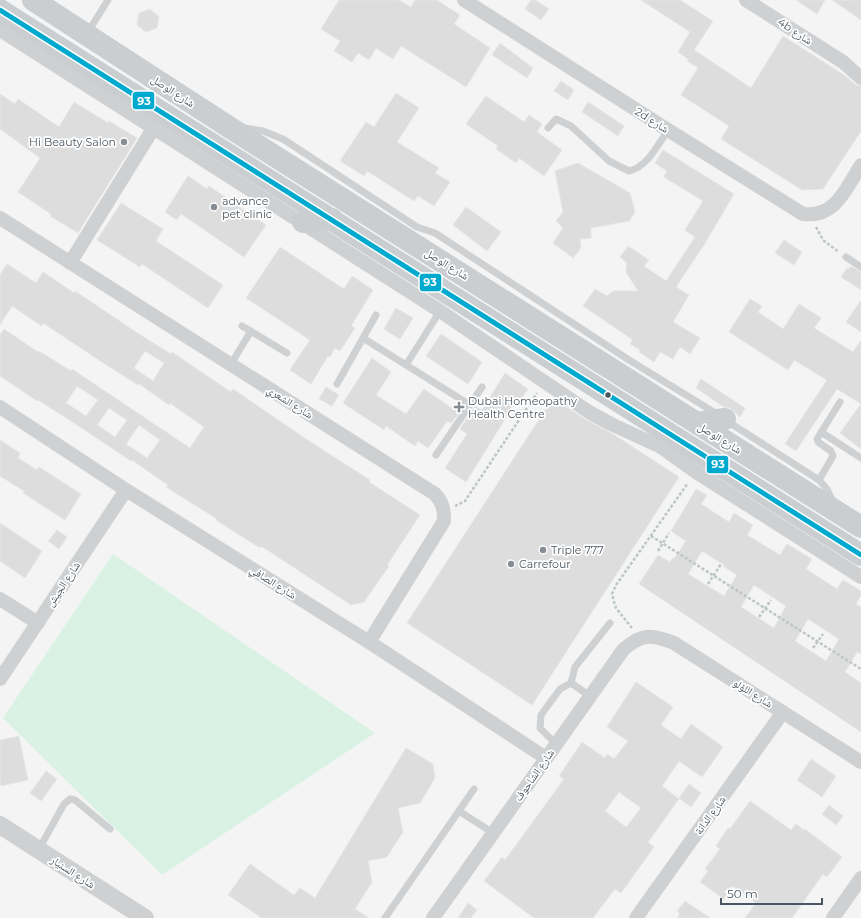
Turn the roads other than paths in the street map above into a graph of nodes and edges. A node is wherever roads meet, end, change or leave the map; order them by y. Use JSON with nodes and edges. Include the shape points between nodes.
{"nodes":[{"id":1,"x":33,"y":0,"type":"edge"},
{"id":2,"x":108,"y":0,"type":"edge"},
{"id":3,"x":464,"y":0,"type":"edge"},
{"id":4,"x":746,"y":0,"type":"edge"},
{"id":5,"x":0,"y":10,"type":"edge"},
{"id":6,"x":0,"y":30,"type":"edge"},
{"id":7,"x":86,"y":34,"type":"junction"},
{"id":8,"x":48,"y":41,"type":"junction"},
{"id":9,"x":53,"y":62,"type":"junction"},
{"id":10,"x":843,"y":62,"type":"junction"},
{"id":11,"x":861,"y":69,"type":"edge"},
{"id":12,"x":861,"y":78,"type":"edge"},
{"id":13,"x":153,"y":128,"type":"junction"},
{"id":14,"x":548,"y":128,"type":"dead end"},
{"id":15,"x":668,"y":130,"type":"junction"},
{"id":16,"x":861,"y":165,"type":"edge"},
{"id":17,"x":0,"y":218,"type":"edge"},
{"id":18,"x":332,"y":219,"type":"junction"},
{"id":19,"x":303,"y":222,"type":"junction"},
{"id":20,"x":425,"y":239,"type":"junction"},
{"id":21,"x":846,"y":257,"type":"road end"},
{"id":22,"x":70,"y":263,"type":"junction"},
{"id":23,"x":861,"y":267,"type":"edge"},
{"id":24,"x":440,"y":311,"type":"junction"},
{"id":25,"x":376,"y":315,"type":"dead end"},
{"id":26,"x":242,"y":326,"type":"dead end"},
{"id":27,"x":251,"y":331,"type":"junction"},
{"id":28,"x":363,"y":338,"type":"junction"},
{"id":29,"x":287,"y":353,"type":"dead end"},
{"id":30,"x":231,"y":364,"type":"junction"},
{"id":31,"x":406,"y":365,"type":"junction"},
{"id":32,"x":337,"y":384,"type":"dead end"},
{"id":33,"x":482,"y":387,"type":"dead end"},
{"id":34,"x":840,"y":402,"type":"dead end"},
{"id":35,"x":470,"y":405,"type":"junction"},
{"id":36,"x":0,"y":407,"type":"edge"},
{"id":37,"x":725,"y":419,"type":"junction"},
{"id":38,"x":697,"y":423,"type":"junction"},
{"id":39,"x":821,"y":432,"type":"junction"},
{"id":40,"x":436,"y":455,"type":"dead end"},
{"id":41,"x":861,"y":458,"type":"edge"},
{"id":42,"x":819,"y":480,"type":"junction"},
{"id":43,"x":126,"y":490,"type":"junction"},
{"id":44,"x":838,"y":513,"type":"junction"},
{"id":45,"x":860,"y":525,"type":"edge"},
{"id":46,"x":861,"y":555,"type":"edge"},
{"id":47,"x":861,"y":577,"type":"edge"},
{"id":48,"x":0,"y":599,"type":"edge"},
{"id":49,"x":38,"y":623,"type":"junction"},
{"id":50,"x":610,"y":624,"type":"dead end"},
{"id":51,"x":640,"y":637,"type":"joint"},
{"id":52,"x":369,"y":642,"type":"junction"},
{"id":53,"x":0,"y":679,"type":"edge"},
{"id":54,"x":571,"y":683,"type":"junction"},
{"id":55,"x":590,"y":696,"type":"junction"},
{"id":56,"x":783,"y":712,"type":"junction"},
{"id":57,"x":556,"y":744,"type":"junction"},
{"id":58,"x":546,"y":758,"type":"junction"},
{"id":59,"x":861,"y":762,"type":"edge"},
{"id":60,"x":474,"y":789,"type":"dead end"},
{"id":61,"x":459,"y":811,"type":"junction"},
{"id":62,"x":0,"y":825,"type":"edge"},
{"id":63,"x":110,"y":829,"type":"dead end"},
{"id":64,"x":493,"y":832,"type":"junction"},
{"id":65,"x":39,"y":850,"type":"junction"},
{"id":66,"x":861,"y":878,"type":"edge"},
{"id":67,"x":145,"y":918,"type":"edge"},
{"id":68,"x":384,"y":918,"type":"edge"},
{"id":69,"x":433,"y":918,"type":"edge"},
{"id":70,"x":636,"y":918,"type":"edge"},
{"id":71,"x":833,"y":918,"type":"edge"}],
"edges":[{"from":1,"to":7,"type":"main road","name":"شارع الوصل"},
{"from":2,"to":7,"type":"lane"},
{"from":3,"to":15,"type":"street","name":"2d شارع"},
{"from":4,"to":10,"type":"street","name":"4b شارع"},
{"from":5,"to":8,"type":"main road","name":"شارع الوصل"},
{"from":6,"to":9,"type":"street"},
{"from":7,"to":20,"type":"main road","name":"شارع الوصل","via":[[232,129]]},
{"from":8,"to":9,"type":"main road"},
{"from":8,"to":18,"type":"main road","name":"شارع الوصل"},
{"from":9,"to":13,"type":"street"},
{"from":10,"to":11,"type":"street","name":"4b شارع"},
{"from":10,"to":12,"type":"street","name":"4b شارع"},
{"from":13,"to":19,"type":"street"},
{"from":13,"to":22,"type":"street"},
{"from":14,"to":15,"type":"lane","via":[[556,119],[572,126],[609,161],[628,171],[644,163]]},
{"from":15,"to":16,"type":"street","name":"2d شارع","via":[[803,214],[812,215],[828,210],[841,197]]},
{"from":17,"to":22,"type":"street","name":"شارع الشعري"},
{"from":18,"to":19,"type":"main road"},
{"from":18,"to":46,"type":"main road","name":"شارع الوصل"},
{"from":19,"to":24,"type":"street"},
{"from":20,"to":37,"type":"lane","via":[[435,233],[629,360]]},
{"from":20,"to":38,"type":"main road","name":"شارع الوصل"},
{"from":21,"to":23,"type":"lane"},
{"from":22,"to":30,"type":"street","name":"شارع الشعري"},
{"from":24,"to":31,"type":"lane"},
{"from":24,"to":47,"type":"street","via":[[589,412],[656,444]]},
{"from":25,"to":28,"type":"lane"},
{"from":26,"to":27,"type":"lane"},
{"from":27,"to":29,"type":"lane"},
{"from":27,"to":30,"type":"lane"},
{"from":28,"to":31,"type":"lane"},
{"from":28,"to":32,"type":"lane"},
{"from":30,"to":52,"type":"street","name":"شارع الشعري","via":[[435,494],[442,504],[444,521]]},
{"from":31,"to":35,"type":"lane"},
{"from":33,"to":35,"type":"lane"},
{"from":34,"to":39,"type":"lane"},
{"from":35,"to":40,"type":"lane"},
{"from":36,"to":43,"type":"street","name":"شارع الصافي"},
{"from":37,"to":38,"type":"main road"},
{"from":37,"to":42,"type":"lane"},
{"from":38,"to":44,"type":"main road","name":"شارع الوصل"},
{"from":39,"to":41,"type":"lane"},
{"from":39,"to":42,"type":"lane","via":[[817,441],[832,451],[833,456]]},
{"from":42,"to":44,"type":"lane","via":[[827,489]]},
{"from":43,"to":49,"type":"street","name":"شارع الجيش"},
{"from":43,"to":52,"type":"street","name":"شارع الصافي"},
{"from":44,"to":45,"type":"main road","name":"شارع الوصل"},
{"from":48,"to":49,"type":"street"},
{"from":49,"to":53,"type":"street","name":"شارع الجيش"},
{"from":50,"to":54,"type":"lane","via":[[575,667]]},
{"from":51,"to":55,"type":"street","name":"شارع الشاحوف","via":[[623,650]]},
{"from":51,"to":56,"type":"street","name":"شارع اللؤلو","via":[[654,637],[674,643]]},
{"from":52,"to":58,"type":"street","name":"شارع الصافي"},
{"from":54,"to":55,"type":"lane"},
{"from":54,"to":57,"type":"lane","via":[[560,689],[541,715],[540,728]]},
{"from":55,"to":57,"type":"street","name":"شارع الشاحوف"},
{"from":56,"to":59,"type":"street","name":"شارع اللؤلو"},
{"from":56,"to":70,"type":"street","name":"شارع الدانة"},
{"from":57,"to":58,"type":"street","name":"شارع الشاحوف"},
{"from":58,"to":64,"type":"street","name":"شارع الشاحوف"},
{"from":60,"to":61,"type":"lane"},
{"from":61,"to":64,"type":"lane"},
{"from":61,"to":68,"type":"lane"},
{"from":62,"to":65,"type":"street","name":"شارع السنيار"},
{"from":63,"to":65,"type":"lane","via":[[75,800],[70,799],[64,804]]},
{"from":64,"to":69,"type":"street","name":"شارع الشاحوف"},
{"from":65,"to":67,"type":"street","name":"شارع السنيار"},
{"from":66,"to":71,"type":"street"}]}
